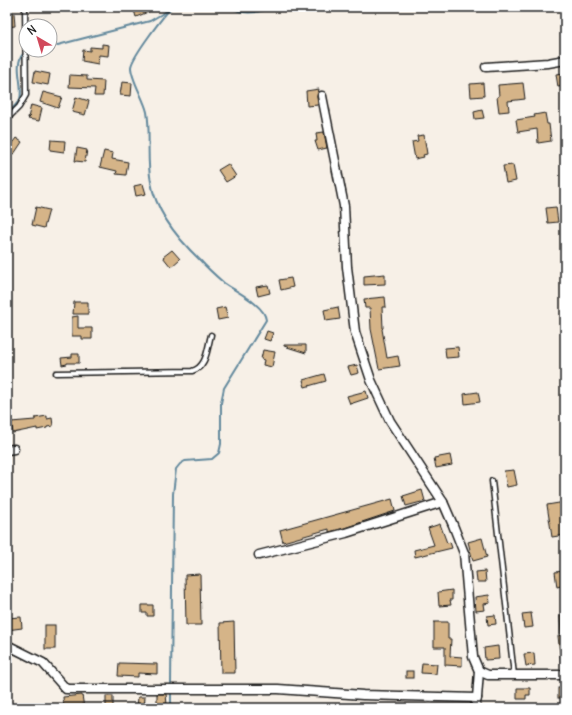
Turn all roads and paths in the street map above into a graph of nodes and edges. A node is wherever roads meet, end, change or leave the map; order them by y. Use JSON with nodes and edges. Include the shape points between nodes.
{"nodes":[{"id":1,"x":25,"y":7,"type":"edge"},
{"id":2,"x":565,"y":60,"type":"edge"},
{"id":3,"x":486,"y":68,"type":"dead end"},
{"id":4,"x":322,"y":96,"type":"dead end"},
{"id":5,"x":7,"y":119,"type":"edge"},
{"id":6,"x":211,"y":335,"type":"dead end"},
{"id":7,"x":56,"y":373,"type":"dead end"},
{"id":8,"x":492,"y":481,"type":"dead end"},
{"id":9,"x":443,"y":502,"type":"junction"},
{"id":10,"x":259,"y":555,"type":"dead end"},
{"id":11,"x":7,"y":645,"type":"edge"},
{"id":12,"x":479,"y":671,"type":"junction"},
{"id":13,"x":565,"y":675,"type":"edge"},
{"id":14,"x":514,"y":676,"type":"junction"},
{"id":15,"x":477,"y":698,"type":"junction"},
{"id":16,"x":475,"y":708,"type":"edge"}],
"edges":[{"from":1,"to":5,"type":"lane","via":[[26,95]]},
{"from":2,"to":3,"type":"street"},
{"from":4,"to":9,"type":"street","via":[[344,206],[347,267],[355,332],[371,380],[390,420]]},
{"from":6,"to":7,"type":"lane","via":[[204,364],[198,370]]},
{"from":8,"to":14,"type":"lane"},
{"from":9,"to":10,"type":"street","via":[[346,533]]},
{"from":9,"to":12,"type":"street","via":[[464,553],[473,657]]},
{"from":11,"to":15,"type":"street","via":[[43,663],[66,689],[270,689]]},
{"from":12,"to":14,"type":"street","via":[[488,675]]},
{"from":12,"to":15,"type":"street"},
{"from":13,"to":14,"type":"street"},
{"from":15,"to":16,"type":"street"}]}
